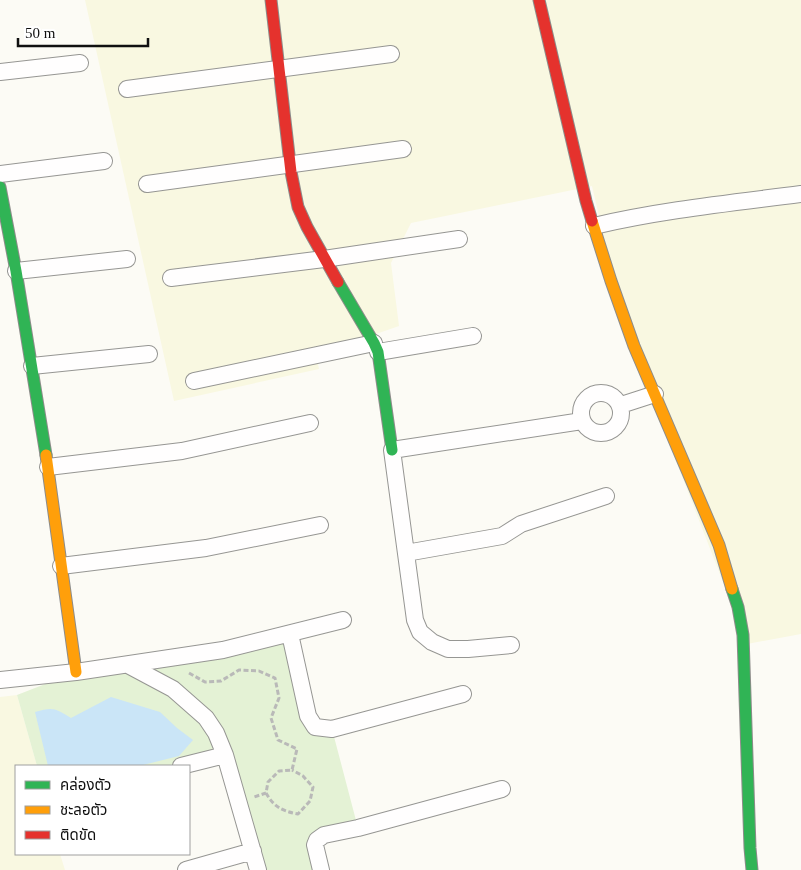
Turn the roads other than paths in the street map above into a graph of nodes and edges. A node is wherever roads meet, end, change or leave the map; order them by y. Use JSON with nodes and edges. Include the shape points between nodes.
{"nodes":[{"id":1,"x":272,"y":0,"type":"edge"},
{"id":2,"x":539,"y":0,"type":"edge"},
{"id":3,"x":391,"y":54,"type":"dead end"},
{"id":4,"x":80,"y":63,"type":"dead end"},
{"id":5,"x":280,"y":69,"type":"junction"},
{"id":6,"x":0,"y":72,"type":"edge"},
{"id":7,"x":127,"y":89,"type":"dead end"},
{"id":8,"x":403,"y":149,"type":"dead end"},
{"id":9,"x":104,"y":161,"type":"dead end"},
{"id":10,"x":290,"y":164,"type":"junction"},
{"id":11,"x":0,"y":174,"type":"edge"},
{"id":12,"x":147,"y":184,"type":"dead end"},
{"id":13,"x":0,"y":187,"type":"edge"},
{"id":14,"x":801,"y":194,"type":"edge"},
{"id":15,"x":594,"y":226,"type":"junction"},
{"id":16,"x":459,"y":239,"type":"dead end"},
{"id":17,"x":127,"y":259,"type":"dead end"},
{"id":18,"x":324,"y":259,"type":"junction"},
{"id":19,"x":16,"y":271,"type":"junction"},
{"id":20,"x":171,"y":278,"type":"dead end"},
{"id":21,"x":473,"y":336,"type":"dead end"},
{"id":22,"x":376,"y":348,"type":"junction"},
{"id":23,"x":148,"y":354,"type":"dead end"},
{"id":24,"x":32,"y":366,"type":"junction"},
{"id":25,"x":194,"y":382,"type":"dead end"},
{"id":26,"x":655,"y":394,"type":"junction"},
{"id":27,"x":621,"y":405,"type":"junction"},
{"id":28,"x":582,"y":421,"type":"junction"},
{"id":29,"x":310,"y":423,"type":"dead end"},
{"id":30,"x":392,"y":450,"type":"junction"},
{"id":31,"x":48,"y":467,"type":"junction"},
{"id":32,"x":606,"y":496,"type":"dead end"},
{"id":33,"x":320,"y":525,"type":"dead end"},
{"id":34,"x":406,"y":553,"type":"junction"},
{"id":35,"x":61,"y":566,"type":"junction"},
{"id":36,"x":343,"y":620,"type":"dead end"},
{"id":37,"x":290,"y":634,"type":"junction"},
{"id":38,"x":511,"y":645,"type":"dead end"},
{"id":39,"x":128,"y":665,"type":"junction"},
{"id":40,"x":76,"y":672,"type":"junction"},
{"id":41,"x":0,"y":680,"type":"edge"},
{"id":42,"x":463,"y":694,"type":"dead end"},
{"id":43,"x":225,"y":755,"type":"junction"},
{"id":44,"x":185,"y":765,"type":"edge"},
{"id":45,"x":502,"y":789,"type":"dead end"},
{"id":46,"x":253,"y":851,"type":"junction"},
{"id":47,"x":186,"y":870,"type":"edge"},
{"id":48,"x":258,"y":870,"type":"edge"},
{"id":49,"x":321,"y":870,"type":"edge"},
{"id":50,"x":752,"y":870,"type":"edge"}],
"edges":[{"from":1,"to":5,"type":"street"},
{"from":2,"to":15,"type":"street"},
{"from":3,"to":5,"type":"street"},
{"from":4,"to":6,"type":"street"},
{"from":5,"to":7,"type":"street"},
{"from":5,"to":10,"type":"street"},
{"from":8,"to":10,"type":"street"},
{"from":9,"to":11,"type":"street"},
{"from":10,"to":12,"type":"street"},
{"from":10,"to":18,"type":"street","via":[[298,207]]},
{"from":13,"to":19,"type":"street"},
{"from":14,"to":15,"type":"street","via":[[644,215]]},
{"from":15,"to":26,"type":"street","via":[[634,346]]},
{"from":16,"to":18,"type":"street"},
{"from":17,"to":19,"type":"street"},
{"from":18,"to":20,"type":"street"},
{"from":18,"to":22,"type":"street"},
{"from":19,"to":24,"type":"street"},
{"from":21,"to":22,"type":"street"},
{"from":22,"to":25,"type":"street"},
{"from":22,"to":30,"type":"street"},
{"from":23,"to":24,"type":"street"},
{"from":24,"to":31,"type":"street"},
{"from":26,"to":27,"type":"street"},
{"from":26,"to":50,"type":"street","via":[[719,544],[738,606],[743,635]]},
{"from":27,"to":28,"type":"street","via":[[618,425],[610,432],[599,433]]},
{"from":27,"to":28,"type":"street","via":[[614,396],[604,392],[593,394],[585,400],[581,410]]},
{"from":28,"to":30,"type":"street"},
{"from":29,"to":31,"type":"street","via":[[182,451]]},
{"from":30,"to":34,"type":"street"},
{"from":31,"to":35,"type":"street"},
{"from":32,"to":34,"type":"street","via":[[521,524],[502,536]]},
{"from":33,"to":35,"type":"street","via":[[206,548]]},
{"from":34,"to":38,"type":"street","via":[[415,620],[420,632],[448,649]]},
{"from":35,"to":40,"type":"street"},
{"from":36,"to":37,"type":"street"},
{"from":37,"to":39,"type":"street","via":[[223,650]]},
{"from":37,"to":42,"type":"street","via":[[308,716],[315,727],[332,730]]},
{"from":39,"to":40,"type":"street"},
{"from":39,"to":43,"type":"street","via":[[173,689],[206,718]]},
{"from":40,"to":41,"type":"street"},
{"from":43,"to":44,"type":"street"},
{"from":43,"to":46,"type":"street"},
{"from":45,"to":49,"type":"street","via":[[324,835],[315,845]]},
{"from":46,"to":47,"type":"street"},
{"from":46,"to":48,"type":"street"}]}
